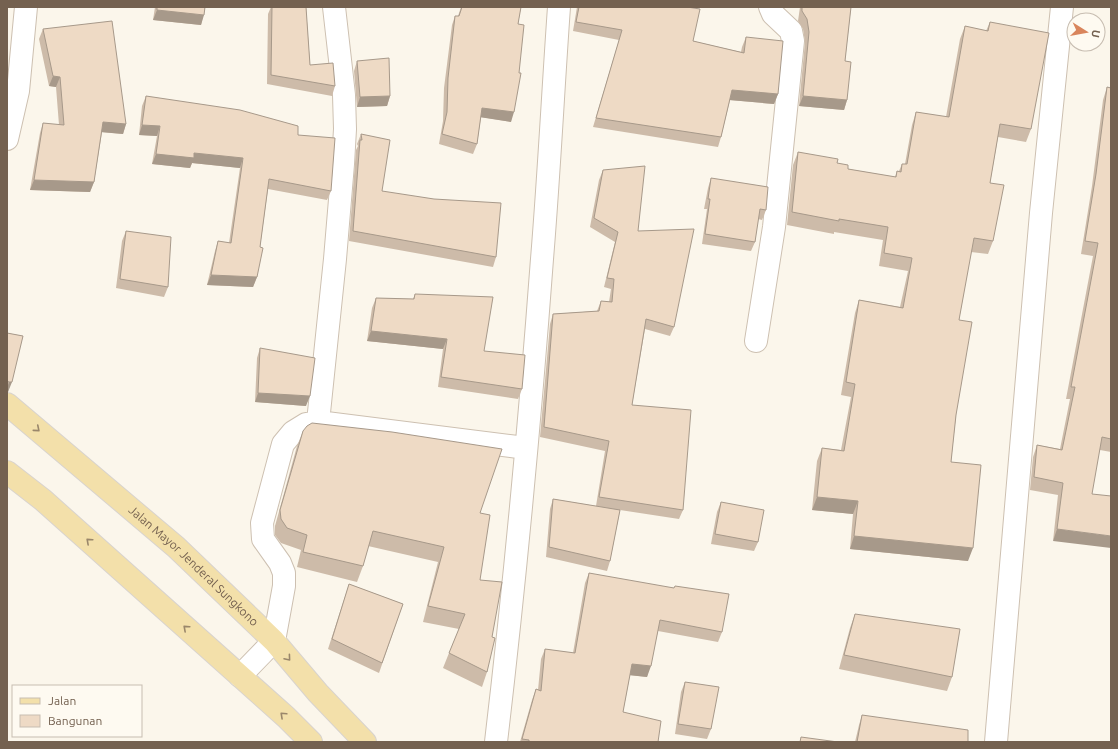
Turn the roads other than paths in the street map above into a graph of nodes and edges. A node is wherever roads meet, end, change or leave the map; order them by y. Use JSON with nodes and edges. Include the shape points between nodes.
{"nodes":[{"id":1,"x":26,"y":7,"type":"edge"},
{"id":2,"x":334,"y":7,"type":"edge"},
{"id":3,"x":559,"y":7,"type":"edge"},
{"id":4,"x":770,"y":7,"type":"edge"},
{"id":5,"x":1062,"y":7,"type":"edge"},
{"id":6,"x":7,"y":139,"type":"edge"},
{"id":7,"x":756,"y":341,"type":"dead end"},
{"id":8,"x":7,"y":404,"type":"edge"},
{"id":9,"x":318,"y":422,"type":"junction"},
{"id":10,"x":526,"y":448,"type":"junction"},
{"id":11,"x":7,"y":472,"type":"edge"},
{"id":12,"x":274,"y":641,"type":"junction"},
{"id":13,"x":240,"y":676,"type":"junction"},
{"id":14,"x":311,"y":742,"type":"edge"},
{"id":15,"x":365,"y":742,"type":"edge"},
{"id":16,"x":496,"y":742,"type":"edge"},
{"id":17,"x":996,"y":742,"type":"edge"}],
"edges":[{"from":1,"to":6,"type":"street","via":[[18,91]]},
{"from":2,"to":9,"type":"street","via":[[344,95],[345,129]]},
{"from":3,"to":10,"type":"street"},
{"from":4,"to":7,"type":"street","via":[[773,14],[791,30],[793,41],[774,227]]},
{"from":5,"to":17,"type":"street","via":[[1041,213]]},
{"from":8,"to":12,"type":"main road","name":"Jalan Mayor Jenderal Sungkono","one_way":true,"via":[[176,546]]},
{"from":9,"to":10,"type":"street"},
{"from":9,"to":12,"type":"street","via":[[306,424],[293,432],[283,444],[262,523],[263,539],[284,573]]},
{"from":10,"to":16,"type":"street"},
{"from":13,"to":11,"type":"main road","one_way":true,"via":[[43,500]]},
{"from":12,"to":13,"type":"street"},
{"from":12,"to":15,"type":"main road","name":"Jalan Mayor Jenderal Sungkono","one_way":true,"via":[[318,693]]},
{"from":14,"to":13,"type":"main road","one_way":true}]}
